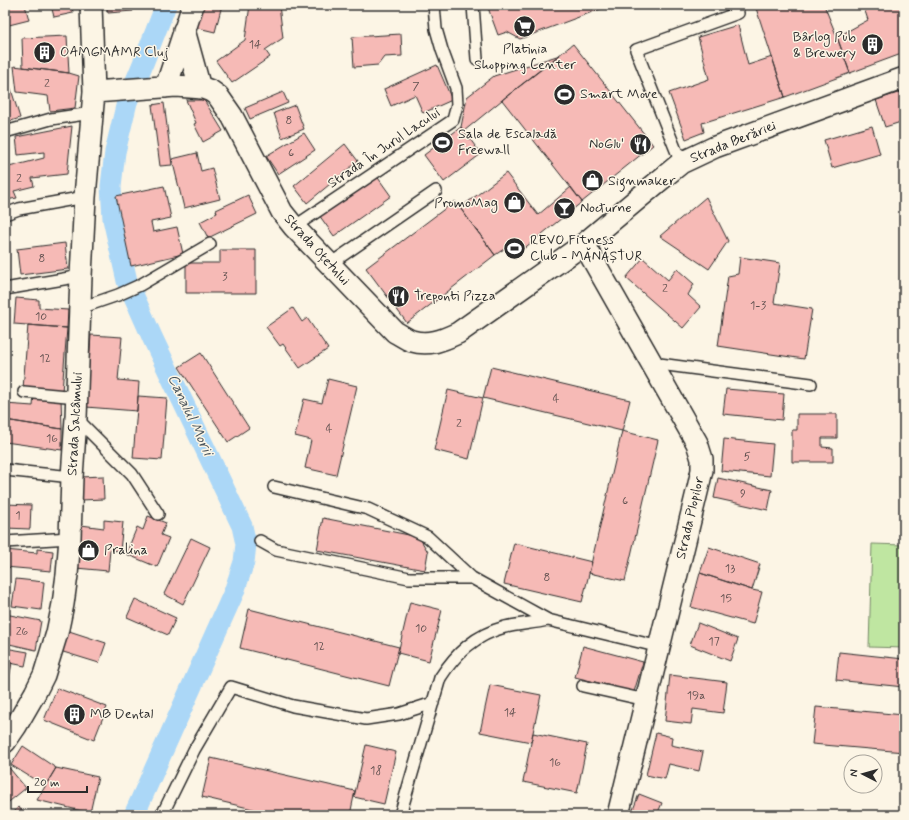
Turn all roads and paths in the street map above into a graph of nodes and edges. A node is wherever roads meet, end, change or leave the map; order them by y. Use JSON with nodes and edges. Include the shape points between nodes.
{"nodes":[{"id":1,"x":91,"y":5,"type":"edge"},
{"id":2,"x":192,"y":5,"type":"edge"},
{"id":3,"x":434,"y":5,"type":"edge"},
{"id":4,"x":473,"y":5,"type":"edge"},
{"id":5,"x":736,"y":5,"type":"edge"},
{"id":6,"x":184,"y":30,"type":"junction"},
{"id":7,"x":477,"y":59,"type":"dead end"},
{"id":8,"x":904,"y":78,"type":"edge"},
{"id":9,"x":157,"y":88,"type":"junction"},
{"id":10,"x":200,"y":88,"type":"junction"},
{"id":11,"x":94,"y":92,"type":"junction"},
{"id":12,"x":92,"y":113,"type":"junction"},
{"id":13,"x":5,"y":132,"type":"edge"},
{"id":14,"x":682,"y":162,"type":"junction"},
{"id":15,"x":436,"y":191,"type":"dead end"},
{"id":16,"x":85,"y":197,"type":"junction"},
{"id":17,"x":5,"y":214,"type":"edge"},
{"id":18,"x":294,"y":227,"type":"junction"},
{"id":19,"x":210,"y":244,"type":"dead end"},
{"id":20,"x":584,"y":244,"type":"junction"},
{"id":21,"x":330,"y":264,"type":"junction"},
{"id":22,"x":81,"y":276,"type":"junction"},
{"id":23,"x":5,"y":289,"type":"edge"},
{"id":24,"x":80,"y":308,"type":"junction"},
{"id":25,"x":412,"y":341,"type":"joint"},
{"id":26,"x":652,"y":363,"type":"junction"},
{"id":27,"x":811,"y":384,"type":"dead end"},
{"id":28,"x":24,"y":392,"type":"dead end"},
{"id":29,"x":76,"y":397,"type":"junction"},
{"id":30,"x":76,"y":418,"type":"junction"},
{"id":31,"x":5,"y":470,"type":"edge"},
{"id":32,"x":72,"y":477,"type":"junction"},
{"id":33,"x":274,"y":487,"type":"dead end"},
{"id":34,"x":158,"y":514,"type":"dead end"},
{"id":35,"x":70,"y":538,"type":"junction"},
{"id":36,"x":260,"y":541,"type":"dead end"},
{"id":37,"x":5,"y":542,"type":"edge"},
{"id":38,"x":472,"y":578,"type":"junction"},
{"id":39,"x":548,"y":620,"type":"junction"},
{"id":40,"x":660,"y":647,"type":"junction"},
{"id":41,"x":583,"y":686,"type":"dead end"},
{"id":42,"x":646,"y":700,"type":"junction"},
{"id":43,"x":433,"y":703,"type":"junction"},
{"id":44,"x":5,"y":742,"type":"edge"},
{"id":45,"x":162,"y":815,"type":"edge"},
{"id":46,"x":400,"y":815,"type":"edge"},
{"id":47,"x":618,"y":815,"type":"edge"}],
"edges":[{"from":1,"to":11,"type":"street","name":"Strada Salcâmului"},
{"from":2,"to":6,"type":"street"},
{"from":3,"to":18,"type":"lane","name":"Strada În Jurul Lacului","via":[[436,28],[456,88],[457,105],[453,120]]},
{"from":4,"to":7,"type":"lane"},
{"from":5,"to":14,"type":"lane","via":[[738,13],[636,50]]},
{"from":6,"to":9,"type":"street"},
{"from":6,"to":10,"type":"street"},
{"from":8,"to":14,"type":"street","name":"Strada Berăriei","via":[[715,147]]},
{"from":9,"to":10,"type":"street","name":"Strada Oțetului"},
{"from":9,"to":11,"type":"street","name":"Strada Oțetului"},
{"from":10,"to":18,"type":"street","name":"Strada Oțetului","via":[[211,91],[223,102],[282,212]]},
{"from":11,"to":12,"type":"street","name":"Strada Salcâmului"},
{"from":12,"to":13,"type":"lane","via":[[51,119]]},
{"from":12,"to":16,"type":"street","name":"Strada Salcâmului"},
{"from":14,"to":20,"type":"street","name":"Strada Berăriei"},
{"from":15,"to":21,"type":"lane"},
{"from":16,"to":17,"type":"lane"},
{"from":16,"to":22,"type":"street","name":"Strada Salcâmului"},
{"from":18,"to":21,"type":"street","name":"Strada Oțetului"},
{"from":19,"to":24,"type":"lane","via":[[140,285]]},
{"from":20,"to":25,"type":"street","name":"Strada Berăriei","via":[[458,333],[435,342]]},
{"from":20,"to":26,"type":"street","name":"Strada Plopilor"},
{"from":21,"to":25,"type":"street","name":"Strada Oțetului","via":[[395,332]]},
{"from":22,"to":23,"type":"lane"},
{"from":22,"to":24,"type":"street","name":"Strada Salcâmului"},
{"from":24,"to":29,"type":"street","name":"Strada Salcâmului"},
{"from":26,"to":27,"type":"lane"},
{"from":26,"to":40,"type":"street","name":"Strada Plopilor","via":[[697,443],[702,459],[698,488]]},
{"from":28,"to":29,"type":"lane"},
{"from":29,"to":30,"type":"street","name":"Strada Salcâmului"},
{"from":30,"to":32,"type":"street","name":"Strada Salcâmului"},
{"from":30,"to":34,"type":"lane","via":[[132,474]]},
{"from":31,"to":32,"type":"lane"},
{"from":32,"to":35,"type":"street","name":"Strada Salcâmului"},
{"from":33,"to":38,"type":"lane","via":[[368,508],[428,537]]},
{"from":35,"to":37,"type":"lane"},
{"from":35,"to":44,"type":"street","name":"Strada Salcâmului","via":[[63,604],[51,656],[35,693]]},
{"from":36,"to":38,"type":"lane","via":[[276,550],[409,578]]},
{"from":38,"to":39,"type":"lane"},
{"from":39,"to":40,"type":"lane"},
{"from":39,"to":43,"type":"lane","via":[[505,627],[485,634],[465,648],[440,678]]},
{"from":40,"to":42,"type":"street","name":"Strada Plopilor"},
{"from":41,"to":42,"type":"lane"},
{"from":42,"to":47,"type":"street","name":"Strada Plopilor"},
{"from":43,"to":45,"type":"lane","via":[[399,714],[366,719],[293,706],[231,687],[194,750]]},
{"from":43,"to":46,"type":"lane"}]}
